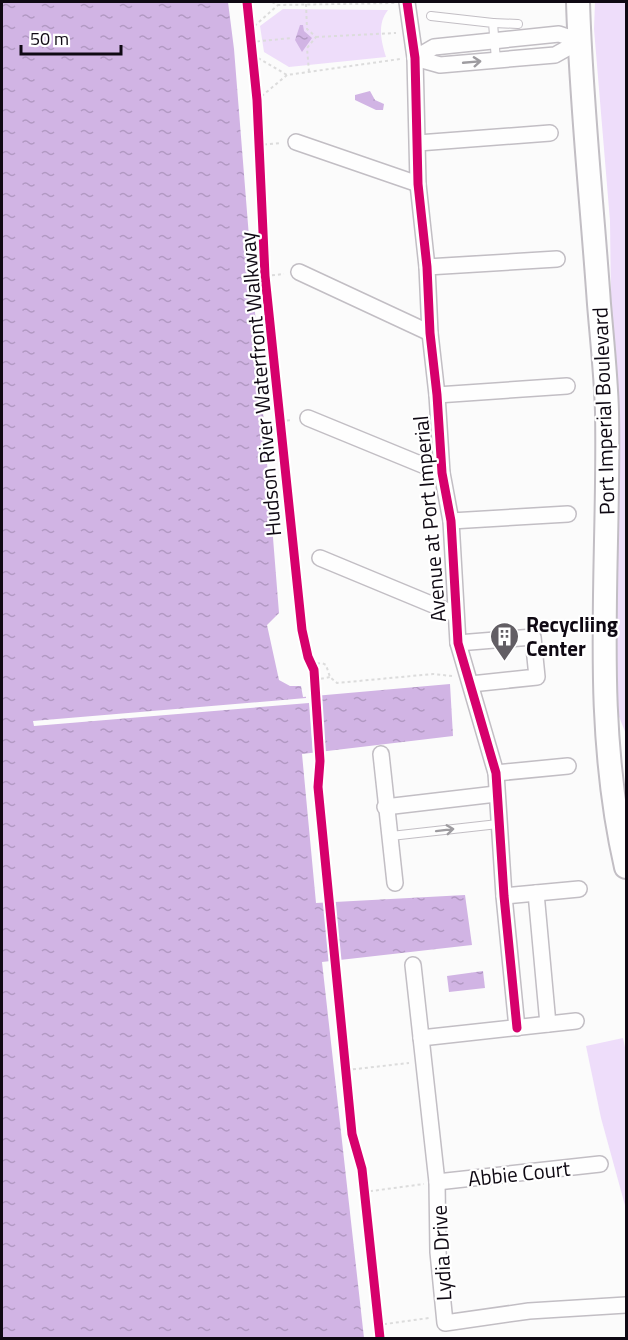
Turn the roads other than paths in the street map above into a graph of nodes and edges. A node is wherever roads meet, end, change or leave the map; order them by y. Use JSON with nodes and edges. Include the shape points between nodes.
{"nodes":[{"id":1,"x":407,"y":2,"type":"edge"},
{"id":2,"x":578,"y":2,"type":"edge"},
{"id":3,"x":430,"y":16,"type":"dead end"},
{"id":4,"x":493,"y":23,"type":"junction"},
{"id":5,"x":518,"y":24,"type":"dead end"},
{"id":6,"x":493,"y":41,"type":"junction"},
{"id":7,"x":580,"y":41,"type":"junction"},
{"id":8,"x":415,"y":57,"type":"junction"},
{"id":9,"x":496,"y":60,"type":"junction"},
{"id":10,"x":550,"y":133,"type":"dead end"},
{"id":11,"x":296,"y":142,"type":"road end"},
{"id":12,"x":418,"y":143,"type":"junction"},
{"id":13,"x":418,"y":184,"type":"junction"},
{"id":14,"x":557,"y":259,"type":"dead end"},
{"id":15,"x":427,"y":267,"type":"junction"},
{"id":16,"x":299,"y":272,"type":"road end"},
{"id":17,"x":430,"y":333,"type":"junction"},
{"id":18,"x":567,"y":386,"type":"dead end"},
{"id":19,"x":437,"y":395,"type":"junction"},
{"id":20,"x":308,"y":418,"type":"dead end"},
{"id":21,"x":442,"y":473,"type":"junction"},
{"id":22,"x":568,"y":514,"type":"dead end"},
{"id":23,"x":451,"y":521,"type":"junction"},
{"id":24,"x":320,"y":558,"type":"dead end"},
{"id":25,"x":455,"y":614,"type":"junction"},
{"id":26,"x":458,"y":643,"type":"junction"},
{"id":27,"x":469,"y":679,"type":"junction"},
{"id":28,"x":604,"y":720,"type":"junction"},
{"id":29,"x":627,"y":753,"type":"edge"},
{"id":30,"x":381,"y":754,"type":"dead end"},
{"id":31,"x":568,"y":766,"type":"dead end"},
{"id":32,"x":496,"y":772,"type":"junction"},
{"id":33,"x":496,"y":794,"type":"junction"},
{"id":34,"x":385,"y":807,"type":"junction"},
{"id":35,"x":621,"y":820,"type":"edge"},
{"id":36,"x":498,"y":824,"type":"junction"},
{"id":37,"x":391,"y":836,"type":"junction"},
{"id":38,"x":627,"y":867,"type":"edge"},
{"id":39,"x":396,"y":883,"type":"dead end"},
{"id":40,"x":579,"y":889,"type":"dead end"},
{"id":41,"x":536,"y":893,"type":"junction"},
{"id":42,"x":504,"y":896,"type":"junction"},
{"id":43,"x":413,"y":965,"type":"dead end"},
{"id":44,"x":576,"y":1021,"type":"dead end"},
{"id":45,"x":548,"y":1024,"type":"junction"},
{"id":46,"x":517,"y":1028,"type":"junction"},
{"id":47,"x":421,"y":1038,"type":"junction"},
{"id":48,"x":600,"y":1164,"type":"dead end"},
{"id":49,"x":437,"y":1182,"type":"junction"},
{"id":50,"x":627,"y":1305,"type":"edge"}],
"edges":[{"from":1,"to":8,"type":"street","name":"Avenue at Port Imperial"},
{"from":2,"to":7,"type":"main road","name":"Port Imperial Boulevard"},
{"from":3,"to":4,"type":"lane"},
{"from":4,"to":5,"type":"lane"},
{"from":4,"to":6,"type":"lane"},
{"from":6,"to":7,"type":"street","via":[[560,34]]},
{"from":6,"to":8,"type":"street","via":[[434,47]]},
{"from":6,"to":9,"type":"lane"},
{"from":7,"to":9,"type":"street","via":[[555,55]]},
{"from":7,"to":28,"type":"main road","name":"Port Imperial Boulevard","via":[[607,409]]},
{"from":8,"to":9,"type":"street","one_way":true,"via":[[440,65]]},
{"from":8,"to":12,"type":"street","name":"Avenue at Port Imperial"},
{"from":10,"to":12,"type":"street"},
{"from":11,"to":13,"type":"street"},
{"from":12,"to":13,"type":"street","name":"Avenue at Port Imperial"},
{"from":13,"to":15,"type":"street","name":"Avenue at Port Imperial"},
{"from":14,"to":15,"type":"street"},
{"from":15,"to":17,"type":"street","name":"Avenue at Port Imperial"},
{"from":16,"to":17,"type":"street"},
{"from":17,"to":19,"type":"street","name":"Avenue at Port Imperial"},
{"from":18,"to":19,"type":"street"},
{"from":19,"to":21,"type":"street","name":"Avenue at Port Imperial"},
{"from":20,"to":21,"type":"street"},
{"from":21,"to":23,"type":"street","name":"Avenue at Port Imperial"},
{"from":22,"to":23,"type":"street"},
{"from":23,"to":25,"type":"street","name":"Avenue at Port Imperial"},
{"from":24,"to":25,"type":"street"},
{"from":25,"to":26,"type":"street","name":"Avenue at Port Imperial"},
{"from":26,"to":27,"type":"street","name":"Avenue at Port Imperial"},
{"from":26,"to":27,"type":"street","via":[[533,637],[537,677]]},
{"from":27,"to":32,"type":"street","name":"Avenue at Port Imperial"},
{"from":28,"to":29,"type":"main road","via":[[615,746]]},
{"from":28,"to":35,"type":"main road","name":"Port Imperial Boulevard"},
{"from":30,"to":34,"type":"street"},
{"from":31,"to":32,"type":"street"},
{"from":32,"to":33,"type":"street","name":"Avenue at Port Imperial"},
{"from":33,"to":34,"type":"street"},
{"from":33,"to":36,"type":"street","name":"Avenue at Port Imperial"},
{"from":34,"to":37,"type":"street"},
{"from":35,"to":38,"type":"main road","name":"Port Imperial Boulevard"},
{"from":37,"to":36,"type":"lane","one_way":true},
{"from":36,"to":42,"type":"street","name":"Avenue at Port Imperial"},
{"from":37,"to":39,"type":"street"},
{"from":40,"to":41,"type":"street"},
{"from":41,"to":42,"type":"street"},
{"from":41,"to":45,"type":"street"},
{"from":42,"to":46,"type":"street","name":"Avenue at Port Imperial"},
{"from":43,"to":47,"type":"street","name":"Lydia Drive"},
{"from":44,"to":45,"type":"street"},
{"from":45,"to":46,"type":"street"},
{"from":46,"to":47,"type":"street"},
{"from":47,"to":49,"type":"street","name":"Lydia Drive"},
{"from":48,"to":49,"type":"street","name":"Abbie Court"},
{"from":49,"to":50,"type":"street","name":"Lydia Drive","via":[[445,1323],[529,1311]]}]}
